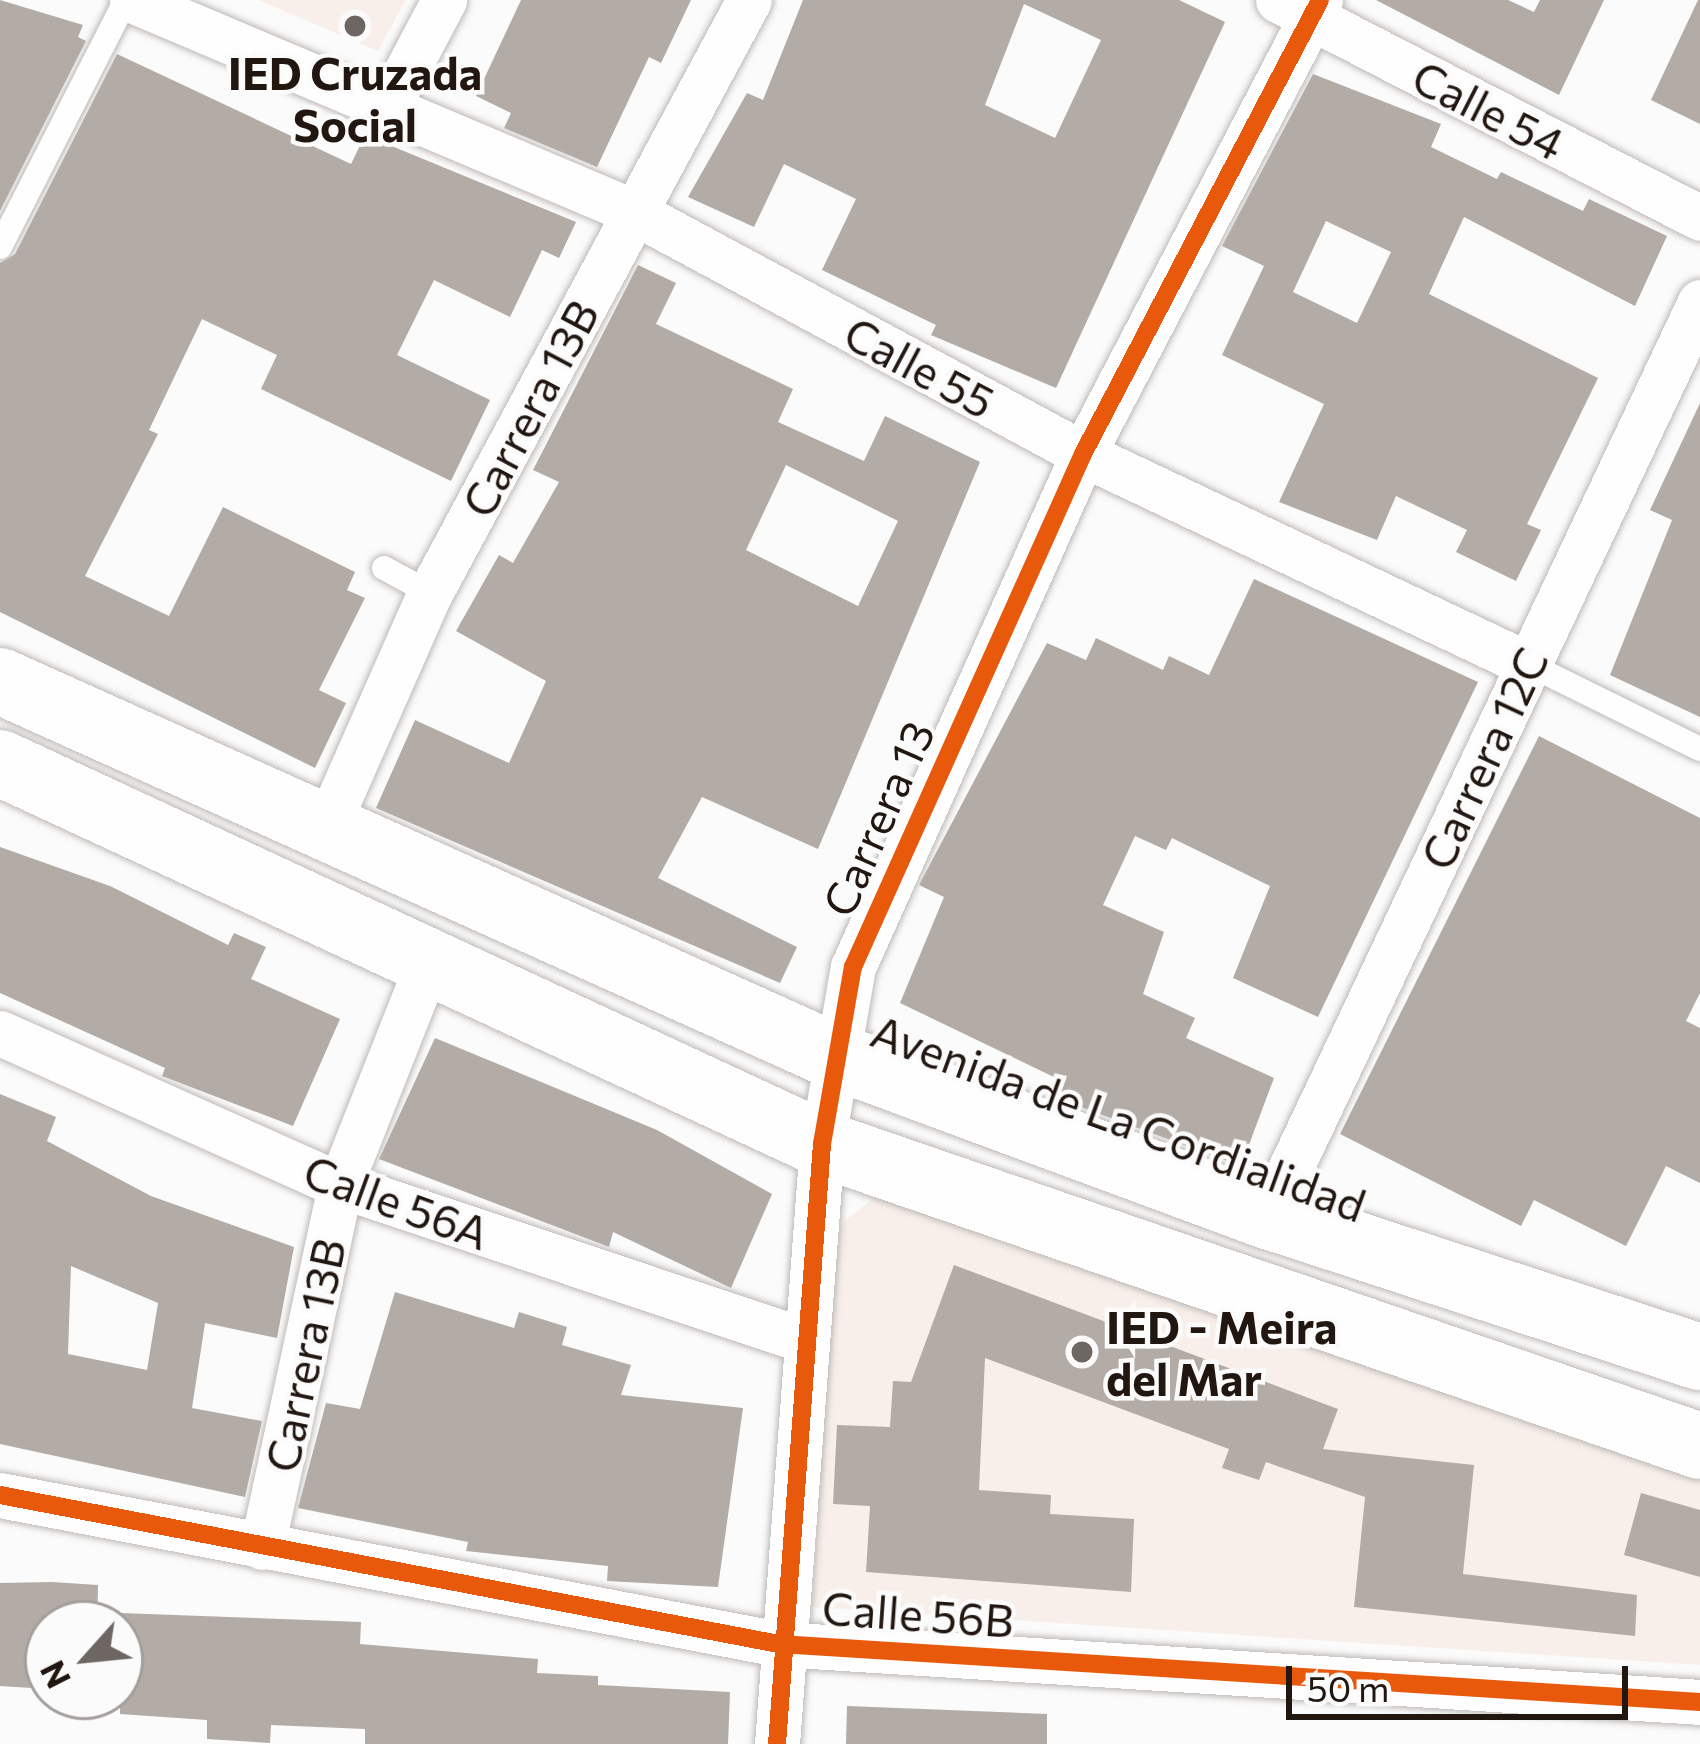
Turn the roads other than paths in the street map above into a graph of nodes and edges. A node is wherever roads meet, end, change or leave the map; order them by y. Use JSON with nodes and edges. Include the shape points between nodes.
{"nodes":[{"id":1,"x":129,"y":0,"type":"edge"},
{"id":2,"x":444,"y":0,"type":"edge"},
{"id":3,"x":749,"y":0,"type":"edge"},
{"id":4,"x":1303,"y":6,"type":"edge"},
{"id":5,"x":389,"y":104,"type":"junction"},
{"id":6,"x":634,"y":212,"type":"junction"},
{"id":7,"x":1700,"y":218,"type":"edge"},
{"id":8,"x":0,"y":247,"type":"edge"},
{"id":9,"x":1700,"y":302,"type":"edge"},
{"id":10,"x":1083,"y":454,"type":"junction"},
{"id":11,"x":384,"y":568,"type":"dead end"},
{"id":12,"x":430,"y":593,"type":"junction"},
{"id":13,"x":1526,"y":663,"type":"junction"},
{"id":14,"x":0,"y":681,"type":"edge"},
{"id":15,"x":1700,"y":749,"type":"edge"},
{"id":16,"x":0,"y":763,"type":"edge"},
{"id":17,"x":327,"y":826,"type":"junction"},
{"id":18,"x":428,"y":963,"type":"junction"},
{"id":19,"x":0,"y":1033,"type":"edge"},
{"id":20,"x":832,"y":1055,"type":"junction"},
{"id":21,"x":821,"y":1144,"type":"junction"},
{"id":22,"x":340,"y":1185,"type":"junction"},
{"id":23,"x":1268,"y":1216,"type":"junction"},
{"id":24,"x":805,"y":1341,"type":"junction"},
{"id":25,"x":1700,"y":1357,"type":"edge"},
{"id":26,"x":1700,"y":1446,"type":"edge"},
{"id":27,"x":0,"y":1495,"type":"edge"},
{"id":28,"x":262,"y":1547,"type":"junction"},
{"id":29,"x":778,"y":1644,"type":"junction"},
{"id":30,"x":1700,"y":1702,"type":"edge"},
{"id":31,"x":777,"y":1744,"type":"edge"}],
"edges":[{"from":1,"to":5,"type":"street","name":"Calle 55"},
{"from":1,"to":8,"type":"lane"},
{"from":2,"to":5,"type":"street"},
{"from":3,"to":6,"type":"street","name":"Carrera 13B"},
{"from":4,"to":7,"type":"street","name":"Calle 54"},
{"from":4,"to":10,"type":"street","name":"Carrera 13"},
{"from":5,"to":6,"type":"street","name":"Calle 55"},
{"from":6,"to":10,"type":"street","name":"Calle 55"},
{"from":6,"to":12,"type":"street","name":"Carrera 13B"},
{"from":9,"to":13,"type":"street","name":"Carrera 12C"},
{"from":10,"to":13,"type":"street","name":"Calle 55"},
{"from":10,"to":20,"type":"street","name":"Carrera 13","via":[[853,967]]},
{"from":11,"to":12,"type":"lane"},
{"from":12,"to":17,"type":"street","name":"Carrera 13B"},
{"from":13,"to":15,"type":"lane","name":"Calle 55"},
{"from":13,"to":23,"type":"street","name":"Carrera 12C"},
{"from":14,"to":17,"type":"main road","name":"Avenida de La Cordialidad"},
{"from":16,"to":18,"type":"main road"},
{"from":17,"to":20,"type":"main road","name":"Avenida de La Cordialidad"},
{"from":18,"to":21,"type":"main road"},
{"from":18,"to":22,"type":"street","name":"Carrera 13B"},
{"from":19,"to":22,"type":"street","name":"Calle 56A"},
{"from":20,"to":21,"type":"street","name":"Carrera 13"},
{"from":20,"to":23,"type":"main road","name":"Avenida de La Cordialidad"},
{"from":21,"to":24,"type":"street","name":"Carrera 13"},
{"from":21,"to":26,"type":"main road"},
{"from":22,"to":24,"type":"street","name":"Calle 56A"},
{"from":22,"to":28,"type":"street","name":"Carrera 13B"},
{"from":23,"to":25,"type":"main road","name":"Avenida de La Cordialidad"},
{"from":24,"to":29,"type":"street","name":"Carrera 13"},
{"from":27,"to":28,"type":"street","name":"Calle 56B"},
{"from":28,"to":29,"type":"street","name":"Calle 56B"},
{"from":29,"to":30,"type":"street","name":"Calle 56B"},
{"from":29,"to":31,"type":"street","name":"Carrera 13"}]}
